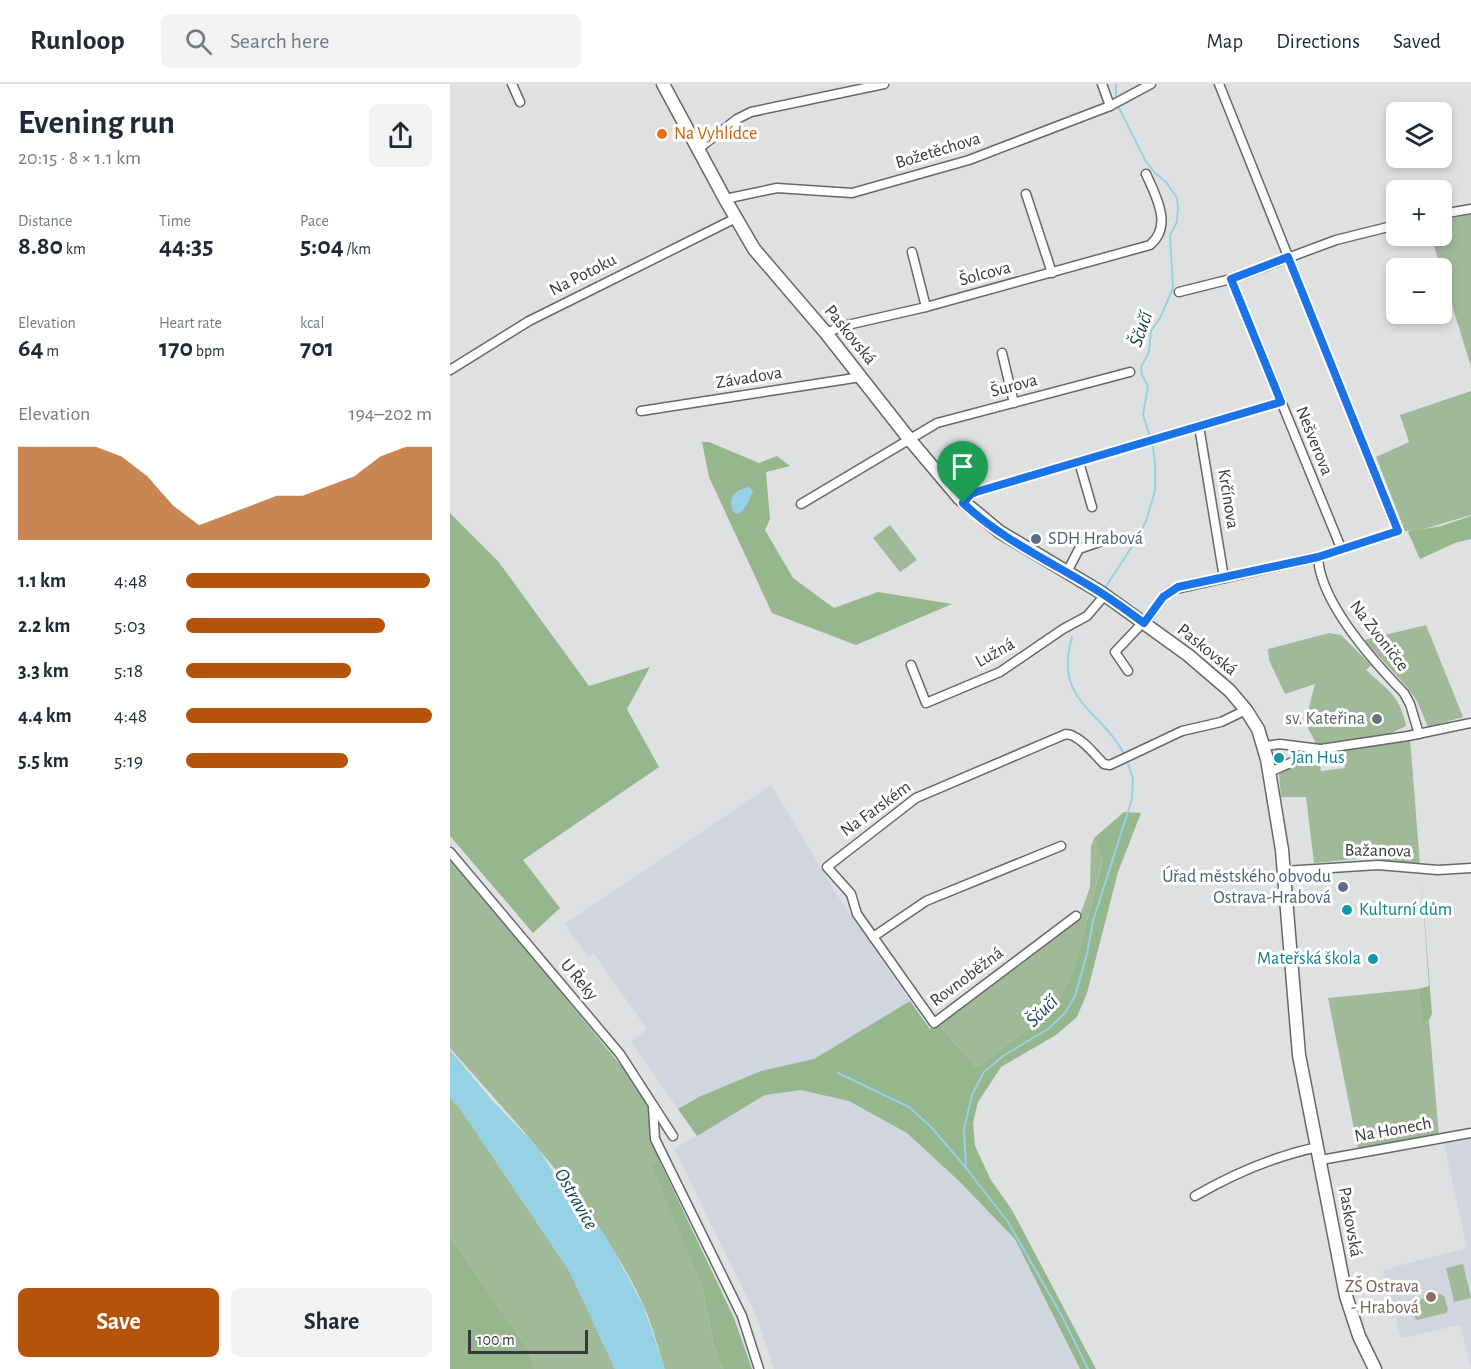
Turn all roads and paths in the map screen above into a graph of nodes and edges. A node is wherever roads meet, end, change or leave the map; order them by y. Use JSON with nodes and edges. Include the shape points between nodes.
{"nodes":[{"id":1,"x":512,"y":84,"type":"edge"},
{"id":2,"x":663,"y":84,"type":"edge"},
{"id":3,"x":884,"y":84,"type":"edge"},
{"id":4,"x":1102,"y":84,"type":"edge"},
{"id":5,"x":1151,"y":84,"type":"edge"},
{"id":6,"x":1219,"y":84,"type":"edge"},
{"id":7,"x":858,"y":87,"type":"edge"},
{"id":8,"x":520,"y":102,"type":"dead end"},
{"id":9,"x":1111,"y":105,"type":"junction"},
{"id":10,"x":698,"y":149,"type":"junction"},
{"id":11,"x":1146,"y":174,"type":"dead end"},
{"id":12,"x":1026,"y":194,"type":"dead end"},
{"id":13,"x":725,"y":199,"type":"junction"},
{"id":14,"x":1471,"y":209,"type":"edge"},
{"id":15,"x":1452,"y":212,"type":"edge"},
{"id":16,"x":736,"y":218,"type":"junction"},
{"id":17,"x":1386,"y":228,"type":"edge"},
{"id":18,"x":912,"y":252,"type":"dead end"},
{"id":19,"x":1288,"y":257,"type":"junction"},
{"id":20,"x":1052,"y":273,"type":"junction"},
{"id":21,"x":1231,"y":279,"type":"junction"},
{"id":22,"x":1179,"y":292,"type":"dead end"},
{"id":23,"x":926,"y":307,"type":"junction"},
{"id":24,"x":826,"y":333,"type":"junction"},
{"id":25,"x":1002,"y":352,"type":"dead end"},
{"id":26,"x":450,"y":370,"type":"edge"},
{"id":27,"x":1130,"y":372,"type":"dead end"},
{"id":28,"x":861,"y":376,"type":"junction"},
{"id":29,"x":1281,"y":402,"type":"junction"},
{"id":30,"x":1014,"y":403,"type":"junction"},
{"id":31,"x":642,"y":411,"type":"dead end"},
{"id":32,"x":1199,"y":426,"type":"junction"},
{"id":33,"x":910,"y":440,"type":"junction"},
{"id":34,"x":1079,"y":462,"type":"junction"},
{"id":35,"x":963,"y":503,"type":"junction"},
{"id":36,"x":801,"y":504,"type":"dead end"},
{"id":37,"x":1092,"y":507,"type":"dead end"},
{"id":38,"x":1111,"y":538,"type":"dead end"},
{"id":39,"x":1341,"y":548,"type":"junction"},
{"id":40,"x":1318,"y":557,"type":"junction"},
{"id":41,"x":1067,"y":572,"type":"junction"},
{"id":42,"x":1224,"y":578,"type":"junction"},
{"id":43,"x":1105,"y":595,"type":"junction"},
{"id":44,"x":1144,"y":623,"type":"junction"},
{"id":45,"x":911,"y":665,"type":"dead end"},
{"id":46,"x":1128,"y":671,"type":"dead end"},
{"id":47,"x":1246,"y":710,"type":"junction"},
{"id":48,"x":1471,"y":723,"type":"edge"},
{"id":49,"x":1419,"y":734,"type":"junction"},
{"id":50,"x":1265,"y":746,"type":"junction"},
{"id":51,"x":1320,"y":749,"type":"junction"},
{"id":52,"x":1270,"y":772,"type":"junction"},
{"id":53,"x":1061,"y":846,"type":"dead end"},
{"id":54,"x":450,"y":852,"type":"edge"},
{"id":55,"x":1471,"y":868,"type":"edge"},
{"id":56,"x":1284,"y":871,"type":"junction"},
{"id":57,"x":1076,"y":916,"type":"dead end"},
{"id":58,"x":873,"y":937,"type":"junction"},
{"id":59,"x":653,"y":1105,"type":"junction"},
{"id":60,"x":1471,"y":1133,"type":"edge"},
{"id":61,"x":673,"y":1136,"type":"dead end"},
{"id":62,"x":1318,"y":1147,"type":"junction"},
{"id":63,"x":1321,"y":1160,"type":"junction"},
{"id":64,"x":1195,"y":1196,"type":"dead end"},
{"id":65,"x":759,"y":1369,"type":"edge"},
{"id":66,"x":1375,"y":1369,"type":"edge"}],
"edges":[{"from":1,"to":8,"type":"street"},
{"from":2,"to":10,"type":"main road","name":"Paskovská"},
{"from":3,"to":7,"type":"street"},
{"from":4,"to":9,"type":"street"},
{"from":5,"to":9,"type":"street","name":"Božetěchova"},
{"from":6,"to":19,"type":"street"},
{"from":7,"to":10,"type":"street","via":[[751,112]]},
{"from":9,"to":13,"type":"street","name":"Božetěchova","via":[[969,160],[852,193],[777,188]]},
{"from":10,"to":13,"type":"main road","name":"Paskovská"},
{"from":11,"to":20,"type":"street","name":"Šolcova","via":[[1158,202],[1161,223],[1156,240]]},
{"from":12,"to":20,"type":"street"},
{"from":13,"to":16,"type":"main road","name":"Paskovská"},
{"from":14,"to":15,"type":"street"},
{"from":16,"to":24,"type":"main road","name":"Paskovská","via":[[754,249]]},
{"from":16,"to":26,"type":"street","name":"Na Potoku","via":[[530,321]]},
{"from":17,"to":19,"type":"street"},
{"from":18,"to":23,"type":"street"},
{"from":19,"to":21,"type":"street"},
{"from":19,"to":39,"type":"street","via":[[1398,531]]},
{"from":20,"to":23,"type":"street","name":"Šolcova"},
{"from":21,"to":22,"type":"street"},
{"from":21,"to":29,"type":"street","name":"Nešverova"},
{"from":23,"to":24,"type":"street","name":"Šolcova"},
{"from":24,"to":28,"type":"main road","name":"Paskovská"},
{"from":25,"to":30,"type":"street"},
{"from":27,"to":30,"type":"street","name":"Šurova"},
{"from":28,"to":31,"type":"street","name":"Závadova"},
{"from":28,"to":33,"type":"main road","name":"Paskovská"},
{"from":29,"to":32,"type":"street"},
{"from":29,"to":39,"type":"street","name":"Nešverova"},
{"from":30,"to":33,"type":"street","name":"Šurova","via":[[938,423]]},
{"from":32,"to":34,"type":"street"},
{"from":32,"to":42,"type":"street","name":"Krčínova"},
{"from":33,"to":35,"type":"main road","name":"Paskovská"},
{"from":33,"to":36,"type":"street"},
{"from":34,"to":35,"type":"street","via":[[976,492]]},
{"from":34,"to":37,"type":"street"},
{"from":35,"to":41,"type":"main road","name":"Paskovská","via":[[1008,538]]},
{"from":38,"to":41,"type":"street","via":[[1079,549]]},
{"from":39,"to":40,"type":"street"},
{"from":40,"to":42,"type":"street"},
{"from":40,"to":49,"type":"street","name":"Na Zvoničce","via":[[1332,603],[1348,628],[1404,693]]},
{"from":41,"to":43,"type":"main road","name":"Paskovská"},
{"from":42,"to":44,"type":"street","via":[[1172,590]]},
{"from":43,"to":44,"type":"main road","name":"Paskovská"},
{"from":43,"to":45,"type":"street","name":"Lužná","via":[[1087,616],[1000,672],[926,703]]},
{"from":44,"to":46,"type":"street","via":[[1115,652]]},
{"from":44,"to":47,"type":"main road","name":"Paskovská","via":[[1220,681]]},
{"from":47,"to":50,"type":"main road","name":"Paskovská"},
{"from":47,"to":58,"type":"street","name":"Na Farském","via":[[1221,722],[1182,731],[1110,765],[1104,764],[1077,738],[1066,734],[916,798],[827,867],[851,894],[857,914]]},
{"from":48,"to":49,"type":"street"},
{"from":49,"to":51,"type":"street"},
{"from":50,"to":51,"type":"street"},
{"from":50,"to":52,"type":"main road","name":"Paskovská"},
{"from":51,"to":52,"type":"street"},
{"from":52,"to":56,"type":"main road","name":"Paskovská"},
{"from":53,"to":58,"type":"street","via":[[926,901]]},
{"from":54,"to":59,"type":"street","name":"U Řeky","via":[[620,1054]]},
{"from":55,"to":56,"type":"street","name":"Bažanova","via":[[1438,870],[1378,865]]},
{"from":56,"to":62,"type":"main road","name":"Paskovská","via":[[1299,1055]]},
{"from":57,"to":58,"type":"street","name":"Rovnoběžná","via":[[934,1023]]},
{"from":59,"to":61,"type":"street","name":"U Řeky"},
{"from":59,"to":65,"type":"street","via":[[655,1139],[742,1316]]},
{"from":60,"to":63,"type":"street","name":"Na Honech"},
{"from":62,"to":63,"type":"main road","name":"Paskovská"},
{"from":62,"to":64,"type":"street","via":[[1240,1173]]},
{"from":63,"to":66,"type":"main road","name":"Paskovská","via":[[1346,1296]]}]}
